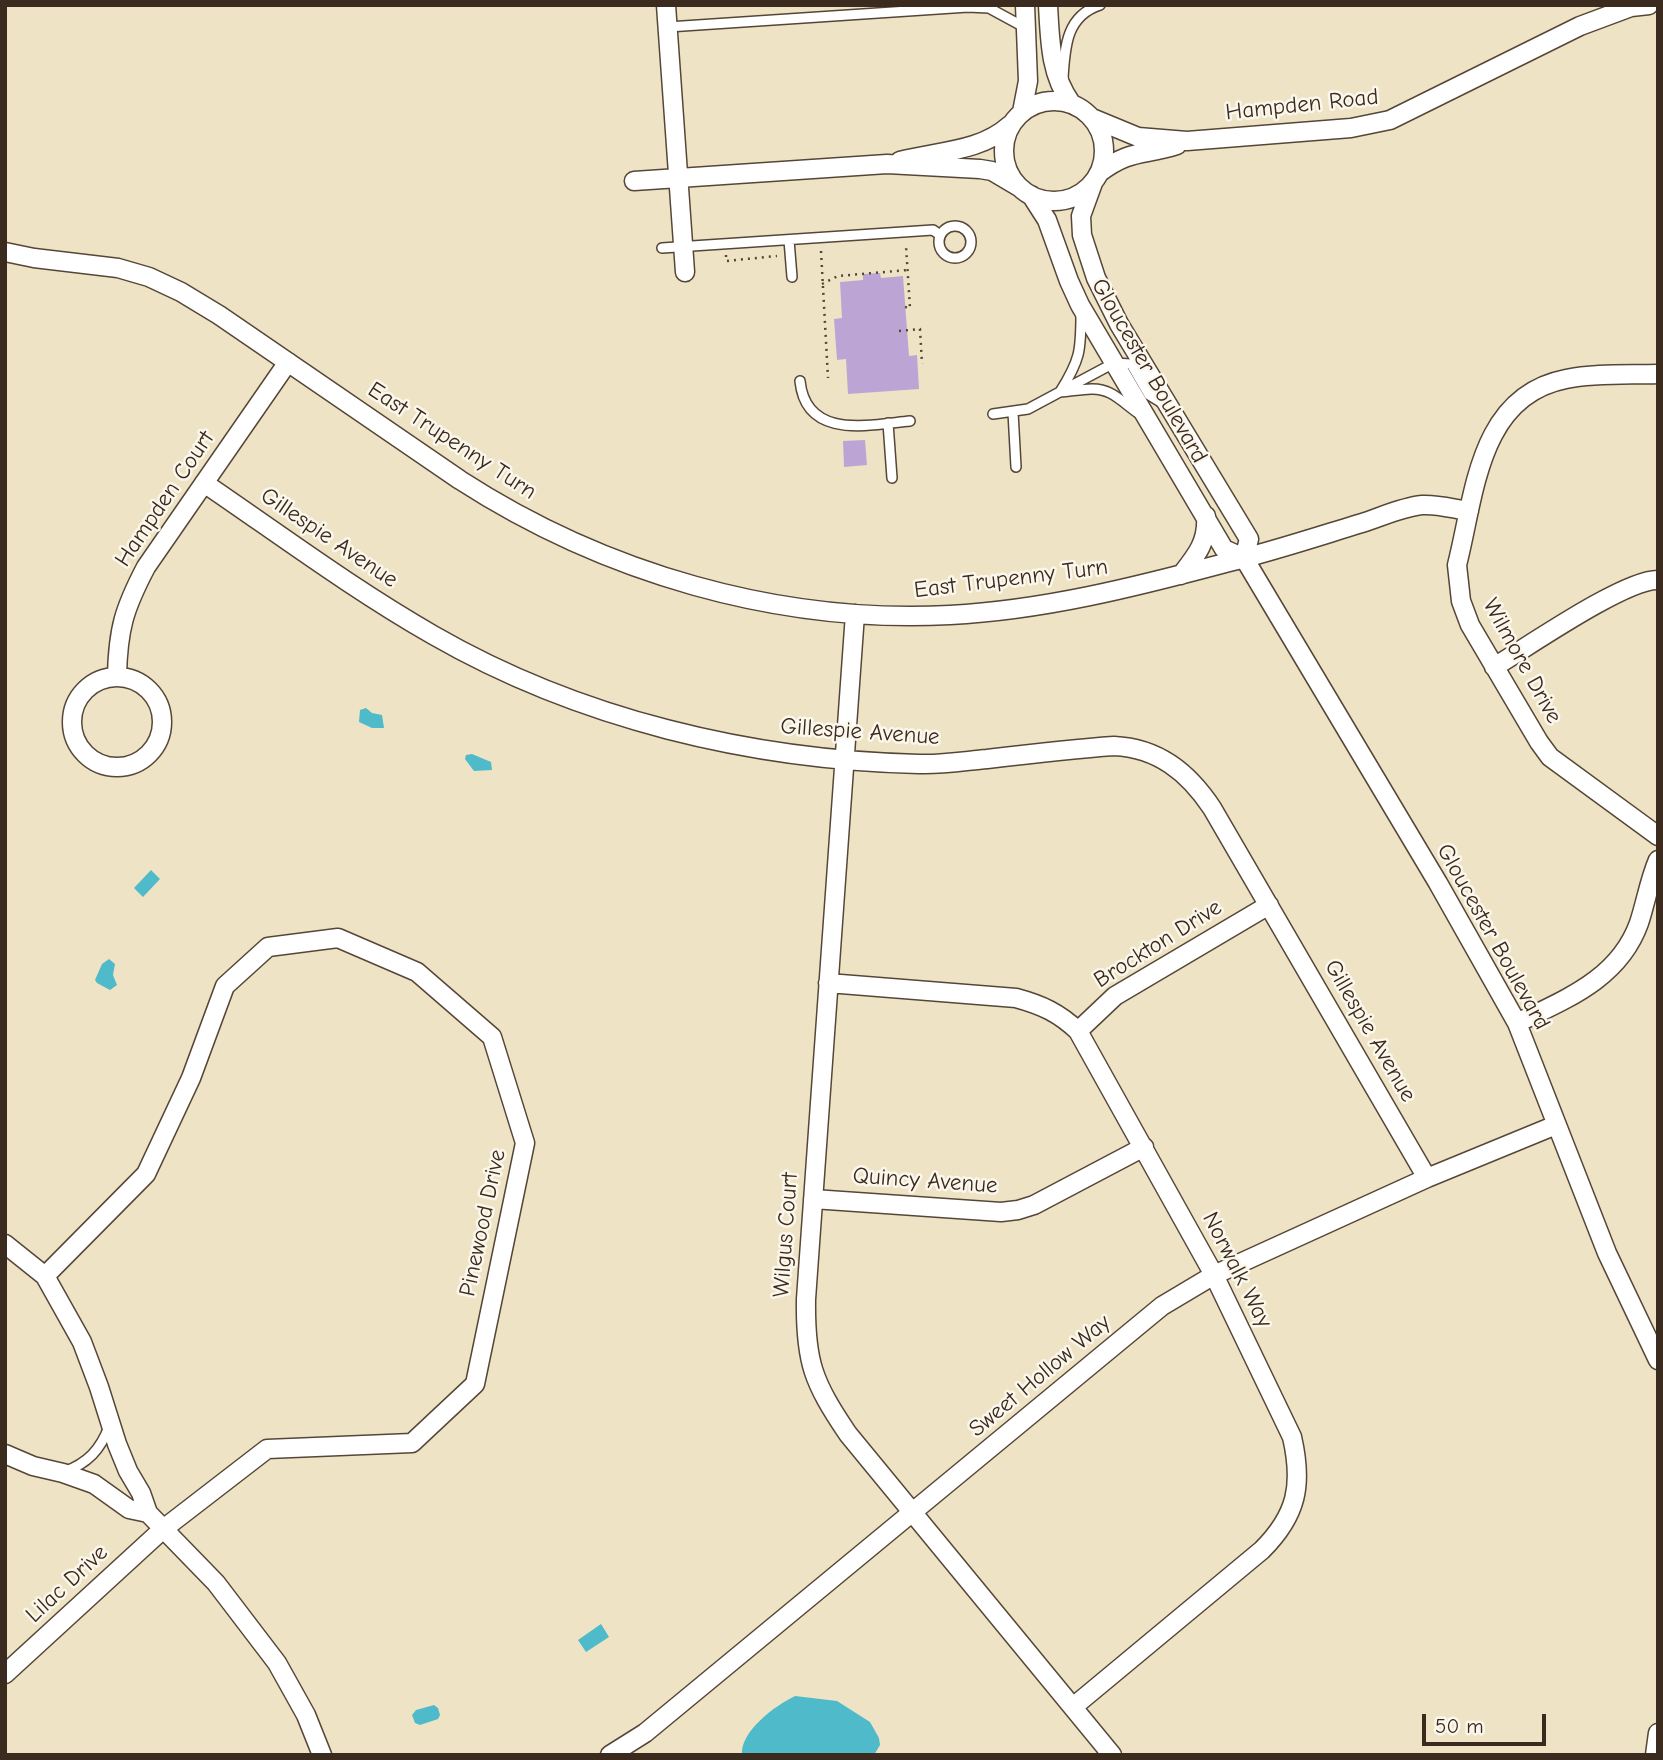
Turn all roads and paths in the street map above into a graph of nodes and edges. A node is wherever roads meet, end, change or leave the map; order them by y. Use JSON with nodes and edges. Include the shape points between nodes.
{"nodes":[{"id":1,"x":667,"y":5,"type":"edge"},
{"id":2,"x":827,"y":5,"type":"edge"},
{"id":3,"x":1025,"y":5,"type":"edge"},
{"id":4,"x":1048,"y":5,"type":"edge"},
{"id":5,"x":1100,"y":5,"type":"edge"},
{"id":6,"x":1649,"y":5,"type":"edge"},
{"id":7,"x":969,"y":6,"type":"edge"},
{"id":8,"x":836,"y":15,"type":"junction"},
{"id":9,"x":668,"y":27,"type":"junction"},
{"id":10,"x":1027,"y":29,"type":"junction"},
{"id":11,"x":1066,"y":96,"type":"junction"},
{"id":12,"x":1016,"y":118,"type":"junction"},
{"id":13,"x":1092,"y":118,"type":"junction"},
{"id":14,"x":1187,"y":141,"type":"junction"},
{"id":15,"x":887,"y":164,"type":"junction"},
{"id":16,"x":679,"y":178,"type":"junction"},
{"id":17,"x":1096,"y":178,"type":"junction"},
{"id":18,"x":634,"y":181,"type":"dead end"},
{"id":19,"x":1025,"y":191,"type":"junction"},
{"id":20,"x":940,"y":235,"type":"dead end"},
{"id":21,"x":789,"y":240,"type":"junction"},
{"id":22,"x":906,"y":246,"type":"dead end"},
{"id":23,"x":684,"y":247,"type":"junction"},
{"id":24,"x":662,"y":248,"type":"dead end"},
{"id":25,"x":821,"y":251,"type":"dead end"},
{"id":26,"x":5,"y":252,"type":"edge"},
{"id":27,"x":908,"y":270,"type":"junction"},
{"id":28,"x":685,"y":272,"type":"dead end"},
{"id":29,"x":792,"y":277,"type":"dead end"},
{"id":30,"x":822,"y":284,"type":"junction"},
{"id":31,"x":1080,"y":305,"type":"junction"},
{"id":32,"x":905,"y":307,"type":"dead end"},
{"id":33,"x":899,"y":331,"type":"dead end"},
{"id":34,"x":288,"y":362,"type":"junction"},
{"id":35,"x":1114,"y":363,"type":"junction"},
{"id":36,"x":922,"y":364,"type":"dead end"},
{"id":37,"x":1658,"y":374,"type":"edge"},
{"id":38,"x":828,"y":378,"type":"dead end"},
{"id":39,"x":800,"y":382,"type":"dead end"},
{"id":40,"x":1060,"y":392,"type":"junction"},
{"id":41,"x":1169,"y":407,"type":"junction"},
{"id":42,"x":1013,"y":412,"type":"junction"},
{"id":43,"x":993,"y":414,"type":"dead end"},
{"id":44,"x":1147,"y":419,"type":"junction"},
{"id":45,"x":910,"y":421,"type":"dead end"},
{"id":46,"x":888,"y":423,"type":"junction"},
{"id":47,"x":1016,"y":467,"type":"dead end"},
{"id":48,"x":892,"y":478,"type":"dead end"},
{"id":49,"x":204,"y":483,"type":"junction"},
{"id":50,"x":1469,"y":511,"type":"junction"},
{"id":51,"x":1206,"y":516,"type":"junction"},
{"id":52,"x":1244,"y":558,"type":"junction"},
{"id":53,"x":1181,"y":575,"type":"junction"},
{"id":54,"x":1658,"y":580,"type":"edge"},
{"id":55,"x":855,"y":614,"type":"junction"},
{"id":56,"x":1494,"y":667,"type":"junction"},
{"id":57,"x":117,"y":676,"type":"junction"},
{"id":58,"x":845,"y":759,"type":"junction"},
{"id":59,"x":1658,"y":836,"type":"edge"},
{"id":60,"x":1658,"y":860,"type":"edge"},
{"id":61,"x":1269,"y":905,"type":"junction"},
{"id":62,"x":828,"y":983,"type":"junction"},
{"id":63,"x":1517,"y":1023,"type":"junction"},
{"id":64,"x":1079,"y":1031,"type":"junction"},
{"id":65,"x":1556,"y":1125,"type":"junction"},
{"id":66,"x":1144,"y":1147,"type":"junction"},
{"id":67,"x":1427,"y":1178,"type":"junction"},
{"id":68,"x":813,"y":1199,"type":"junction"},
{"id":69,"x":5,"y":1244,"type":"edge"},
{"id":70,"x":1214,"y":1275,"type":"junction"},
{"id":71,"x":46,"y":1276,"type":"junction"},
{"id":72,"x":1658,"y":1360,"type":"edge"},
{"id":73,"x":110,"y":1425,"type":"junction"},
{"id":74,"x":5,"y":1454,"type":"edge"},
{"id":75,"x":63,"y":1473,"type":"junction"},
{"id":76,"x":148,"y":1513,"type":"junction"},
{"id":77,"x":912,"y":1514,"type":"junction"},
{"id":78,"x":162,"y":1530,"type":"junction"},
{"id":79,"x":5,"y":1674,"type":"edge"},
{"id":80,"x":1073,"y":1707,"type":"junction"},
{"id":81,"x":1658,"y":1733,"type":"edge"},
{"id":82,"x":322,"y":1755,"type":"edge"},
{"id":83,"x":610,"y":1755,"type":"edge"},
{"id":84,"x":1112,"y":1755,"type":"edge"},
{"id":85,"x":1655,"y":1755,"type":"edge"}],
"edges":[{"from":1,"to":9,"type":"street"},
{"from":2,"to":8,"type":"lane"},
{"from":3,"to":10,"type":"street"},
{"from":4,"to":11,"type":"street","via":[[1052,59]]},
{"from":5,"to":11,"type":"lane","via":[[1079,17],[1070,29],[1065,48]]},
{"from":6,"to":14,"type":"street","name":"Hampden Road","via":[[1580,26],[1390,120],[1351,128]]},
{"from":7,"to":8,"type":"lane"},
{"from":7,"to":10,"type":"lane","via":[[989,8]]},
{"from":8,"to":9,"type":"lane"},
{"from":9,"to":16,"type":"street"},
{"from":10,"to":12,"type":"street","via":[[1028,81]]},
{"from":11,"to":12,"type":"street","via":[[1040,102]]},
{"from":11,"to":13,"type":"street"},
{"from":12,"to":15,"type":"street","via":[[997,137],[962,150]]},
{"from":12,"to":19,"type":"street","via":[[1003,149],[1010,175]]},
{"from":13,"to":14,"type":"street","name":"Hampden Road","via":[[1138,137]]},
{"from":13,"to":17,"type":"street","via":[[1104,143],[1104,159]]},
{"from":14,"to":17,"type":"street","name":"Hampden Road","via":[[1125,156]]},
{"from":15,"to":16,"type":"street"},
{"from":15,"to":19,"type":"street","via":[[992,171]]},
{"from":16,"to":18,"type":"street"},
{"from":16,"to":23,"type":"street"},
{"from":17,"to":19,"type":"street","via":[[1072,198],[1061,201],[1046,201]]},
{"from":17,"to":41,"type":"street","name":"Gloucester Boulevard","via":[[1081,216],[1092,267],[1114,316]]},
{"from":19,"to":31,"type":"street","name":"Gloucester Boulevard","via":[[1047,220]]},
{"from":20,"to":21,"type":"lane","via":[[933,230]]},
{"from":21,"to":23,"type":"lane"},
{"from":21,"to":29,"type":"lane"},
{"from":22,"to":27,"type":"path"},
{"from":23,"to":24,"type":"lane"},
{"from":23,"to":28,"type":"street"},
{"from":25,"to":30,"type":"path"},
{"from":26,"to":34,"type":"street","name":"East Trupenny Turn","via":[[118,268],[149,277],[219,314]]},
{"from":27,"to":30,"type":"path","via":[[838,276]]},
{"from":27,"to":32,"type":"path","via":[[911,308]]},
{"from":30,"to":38,"type":"path"},
{"from":31,"to":35,"type":"street","name":"Gloucester Boulevard"},
{"from":31,"to":40,"type":"lane","via":[[1078,362]]},
{"from":33,"to":36,"type":"path","via":[[920,328]]},
{"from":34,"to":49,"type":"street","name":"Hampden Court"},
{"from":34,"to":55,"type":"street","name":"East Trupenny Turn","via":[[491,500],[584,547],[657,576],[741,597]]},
{"from":35,"to":40,"type":"lane"},
{"from":35,"to":41,"type":"lane","via":[[1130,364],[1149,395]]},
{"from":35,"to":44,"type":"street","name":"Gloucester Boulevard"},
{"from":37,"to":50,"type":"street","name":"Wilmore Drive","via":[[1563,379],[1523,398],[1507,412],[1488,442]]},
{"from":39,"to":46,"type":"lane","via":[[806,405],[826,421],[859,426]]},
{"from":40,"to":42,"type":"lane"},
{"from":40,"to":44,"type":"lane","via":[[1087,389],[1111,393]]},
{"from":41,"to":52,"type":"street","name":"Gloucester Boulevard","via":[[1249,539]]},
{"from":42,"to":43,"type":"lane"},
{"from":42,"to":47,"type":"lane"},
{"from":44,"to":51,"type":"street","name":"Gloucester Boulevard"},
{"from":45,"to":46,"type":"lane"},
{"from":46,"to":48,"type":"lane"},
{"from":49,"to":57,"type":"street","name":"Hampden Court","via":[[132,595],[119,632]]},
{"from":49,"to":58,"type":"street","name":"Gillespie Avenue","via":[[406,620],[507,673],[590,706],[679,732],[746,747]]},
{"from":50,"to":52,"type":"street","name":"East Trupenny Turn","via":[[1420,505]]},
{"from":50,"to":56,"type":"street","name":"Wilmore Drive","via":[[1457,582],[1470,625]]},
{"from":51,"to":52,"type":"street","name":"Gloucester Boulevard","via":[[1224,549]]},
{"from":51,"to":53,"type":"street","via":[[1205,539]]},
{"from":52,"to":53,"type":"street","name":"East Trupenny Turn"},
{"from":52,"to":63,"type":"street","name":"Gloucester Boulevard"},
{"from":53,"to":55,"type":"street","name":"East Trupenny Turn","via":[[1110,593],[952,615]]},
{"from":54,"to":56,"type":"street","via":[[1614,594]]},
{"from":55,"to":58,"type":"street","name":"Wilgus Court"},
{"from":56,"to":59,"type":"street","name":"Wilmore Drive","via":[[1550,757]]},
{"from":57,"to":57,"type":"street","via":[[87,688],[71,718],[75,738],[86,755],[102,765],[120,767],[151,752],[162,718],[145,686]]},
{"from":58,"to":61,"type":"street","name":"Gillespie Avenue","via":[[921,765],[1114,746],[1143,750],[1171,764],[1198,786]]},
{"from":58,"to":62,"type":"street","name":"Wilgus Court"},
{"from":60,"to":63,"type":"street","via":[[1639,923],[1612,968],[1582,991]]},
{"from":61,"to":64,"type":"street","name":"Brockton Drive","via":[[1115,996]]},
{"from":61,"to":67,"type":"street","name":"Gillespie Avenue"},
{"from":62,"to":64,"type":"street","name":"Norwalk Way","via":[[1017,998],[1041,1004]]},
{"from":62,"to":68,"type":"street","name":"Wilgus Court"},
{"from":63,"to":65,"type":"street","name":"Gloucester Boulevard"},
{"from":64,"to":66,"type":"street","name":"Norwalk Way"},
{"from":65,"to":67,"type":"street","name":"Sweet Hollow Way"},
{"from":65,"to":72,"type":"street","name":"Gloucester Boulevard","via":[[1607,1253]]},
{"from":66,"to":68,"type":"street","name":"Quincy Avenue","via":[[1018,1210]]},
{"from":66,"to":70,"type":"street","name":"Norwalk Way"},
{"from":67,"to":70,"type":"street","name":"Sweet Hollow Way"},
{"from":68,"to":77,"type":"street","name":"Wilgus Court","via":[[806,1320],[815,1379],[848,1434]]},
{"from":69,"to":71,"type":"street"},
{"from":70,"to":77,"type":"street","name":"Sweet Hollow Way","via":[[1162,1306]]},
{"from":70,"to":80,"type":"street","name":"Norwalk Way","via":[[1292,1437],[1297,1462],[1293,1507],[1262,1550]]},
{"from":71,"to":73,"type":"street","via":[[82,1342]]},
{"from":71,"to":78,"type":"street","name":"Pinewood Drive","via":[[146,1174],[191,1078],[225,986],[268,947],[338,938],[416,972],[492,1037],[525,1143],[475,1384],[412,1443],[267,1449]]},
{"from":73,"to":75,"type":"lane","via":[[96,1452]]},
{"from":73,"to":76,"type":"street"},
{"from":74,"to":75,"type":"street"},
{"from":75,"to":76,"type":"street","via":[[94,1484],[129,1509]]},
{"from":76,"to":78,"type":"street"},
{"from":77,"to":80,"type":"street","name":"Wilgus Court"},
{"from":77,"to":83,"type":"street","name":"Sweet Hollow Way","via":[[645,1733]]},
{"from":78,"to":79,"type":"street","name":"Lilac Drive"},
{"from":78,"to":82,"type":"street","via":[[216,1583],[277,1662]]},
{"from":80,"to":84,"type":"street","name":"Wilgus Court"},
{"from":81,"to":85,"type":"street"}]}
